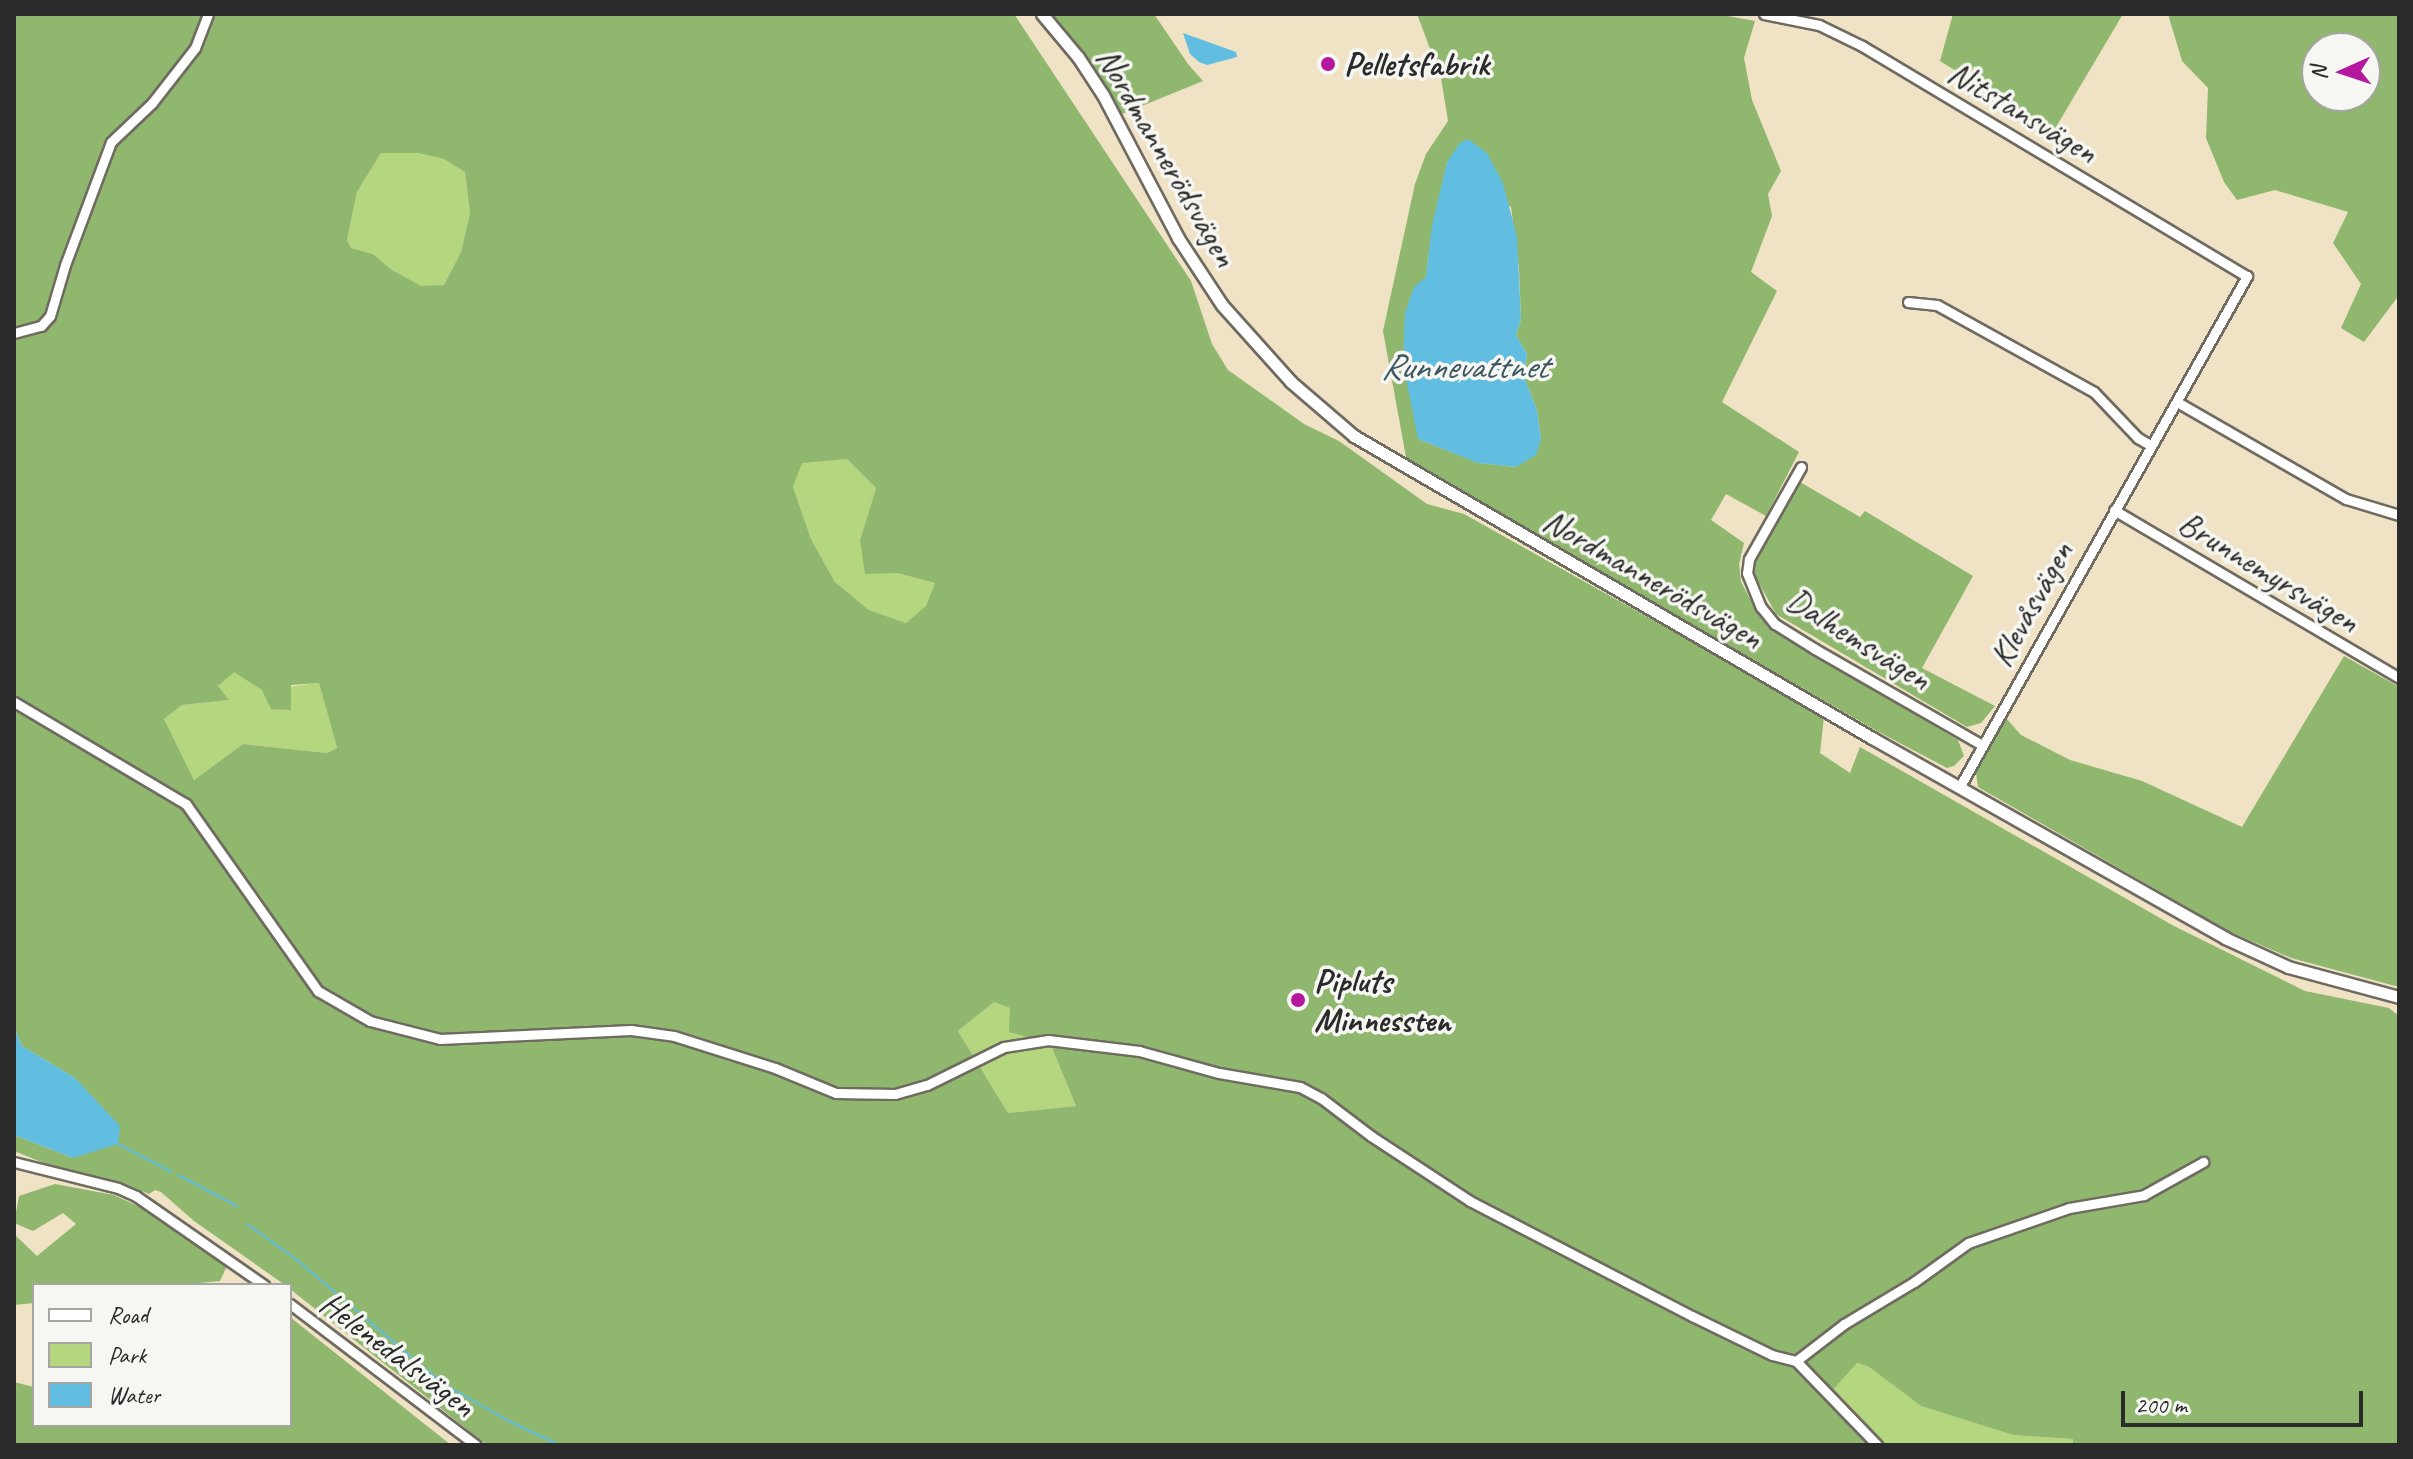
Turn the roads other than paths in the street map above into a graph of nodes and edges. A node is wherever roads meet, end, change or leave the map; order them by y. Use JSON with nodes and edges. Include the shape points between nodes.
{"nodes":[{"id":1,"x":208,"y":14,"type":"edge"},
{"id":2,"x":1042,"y":14,"type":"edge"},
{"id":3,"x":1764,"y":14,"type":"edge"},
{"id":4,"x":2247,"y":276,"type":"joint"},
{"id":5,"x":1908,"y":302,"type":"dead end"},
{"id":6,"x":14,"y":333,"type":"edge"},
{"id":7,"x":2177,"y":402,"type":"junction"},
{"id":8,"x":2150,"y":445,"type":"junction"},
{"id":9,"x":1801,"y":467,"type":"dead end"},
{"id":10,"x":2114,"y":510,"type":"junction"},
{"id":11,"x":2399,"y":515,"type":"edge"},
{"id":12,"x":2399,"y":678,"type":"edge"},
{"id":13,"x":14,"y":702,"type":"edge"},
{"id":14,"x":1982,"y":745,"type":"junction"},
{"id":15,"x":1959,"y":788,"type":"junction"},
{"id":16,"x":2399,"y":997,"type":"edge"},
{"id":17,"x":14,"y":1162,"type":"edge"},
{"id":18,"x":2203,"y":1162,"type":"dead end"},
{"id":19,"x":261,"y":1283,"type":"edge"},
{"id":20,"x":292,"y":1306,"type":"edge"},
{"id":21,"x":1796,"y":1361,"type":"junction"},
{"id":22,"x":476,"y":1445,"type":"edge"},
{"id":23,"x":1877,"y":1445,"type":"edge"}],
"edges":[{"from":1,"to":6,"type":"street","via":[[189,57],[111,142],[50,316],[41,326]]},
{"from":2,"to":15,"type":"main road","name":"Nordmannerödsvägen","via":[[1103,95],[1178,238],[1222,305],[1331,418],[1446,491]]},
{"from":3,"to":4,"type":"street","name":"Nitstansvägen","via":[[1819,25],[1862,46]]},
{"from":4,"to":7,"type":"street","name":"Klevåsvägen"},
{"from":5,"to":8,"type":"street","via":[[1937,305],[2094,392]]},
{"from":7,"to":8,"type":"street","name":"Klevåsvägen"},
{"from":7,"to":11,"type":"street","via":[[2346,499]]},
{"from":8,"to":10,"type":"street","name":"Klevåsvägen"},
{"from":9,"to":14,"type":"street","name":"Dalhemsvägen","via":[[1749,559],[1747,573],[1761,607],[1775,624],[1815,649]]},
{"from":10,"to":12,"type":"street","name":"Brunnemyrsvägen"},
{"from":10,"to":14,"type":"street","name":"Klevåsvägen"},
{"from":13,"to":21,"type":"street","via":[[186,804],[318,991],[370,1021],[440,1039],[631,1030],[674,1036],[836,1093],[866,1096],[927,1085],[1004,1047],[1048,1040],[1139,1051],[1219,1073],[1271,1080],[1321,1098],[1470,1201],[1772,1355]]},
{"from":14,"to":15,"type":"street","name":"Klevåsvägen"},
{"from":15,"to":16,"type":"main road","name":"Nordmannerödsvägen","via":[[2225,938],[2288,967]]},
{"from":17,"to":19,"type":"street","via":[[136,1196]]},
{"from":18,"to":21,"type":"street","via":[[2144,1195],[2069,1208],[1968,1243]]},
{"from":20,"to":22,"type":"street","name":"Helenedalsvägen"},
{"from":21,"to":23,"type":"street"}]}
